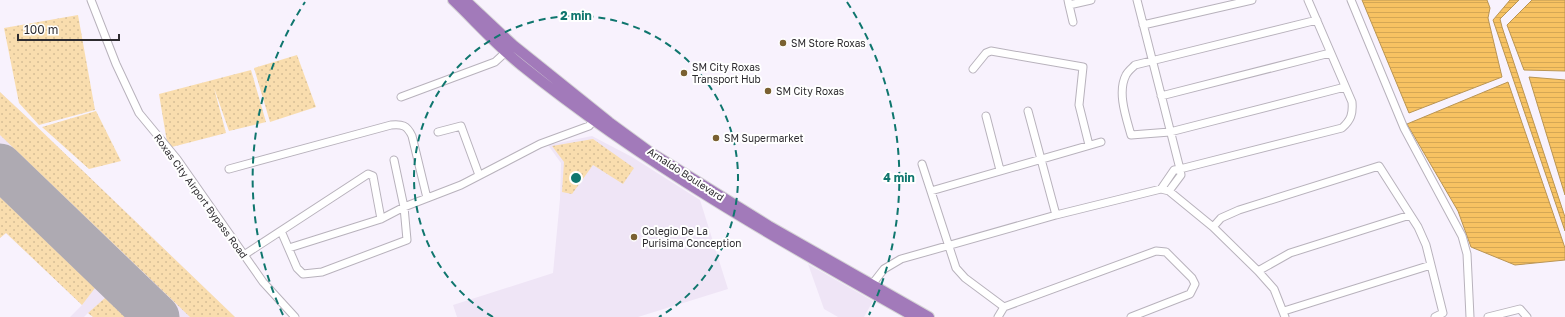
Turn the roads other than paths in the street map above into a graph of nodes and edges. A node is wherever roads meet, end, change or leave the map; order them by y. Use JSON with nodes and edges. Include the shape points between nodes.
{"nodes":[{"id":1,"x":91,"y":0,"type":"edge"},
{"id":2,"x":453,"y":0,"type":"edge"},
{"id":3,"x":465,"y":0,"type":"edge"},
{"id":4,"x":1091,"y":0,"type":"edge"},
{"id":5,"x":1137,"y":0,"type":"edge"},
{"id":6,"x":1252,"y":0,"type":"edge"},
{"id":7,"x":1308,"y":0,"type":"edge"},
{"id":8,"x":1351,"y":0,"type":"edge"},
{"id":9,"x":1068,"y":3,"type":"edge"},
{"id":10,"x":1317,"y":20,"type":"junction"},
{"id":11,"x":1073,"y":22,"type":"dead end"},
{"id":12,"x":1143,"y":25,"type":"junction"},
{"id":13,"x":509,"y":49,"type":"junction"},
{"id":14,"x":1330,"y":53,"type":"junction"},
{"id":15,"x":1153,"y":61,"type":"junction"},
{"id":16,"x":973,"y":68,"type":"dead end"},
{"id":17,"x":1344,"y":86,"type":"junction"},
{"id":18,"x":1161,"y":96,"type":"junction"},
{"id":19,"x":401,"y":97,"type":"dead end"},
{"id":20,"x":1028,"y":111,"type":"dead end"},
{"id":21,"x":986,"y":116,"type":"dead end"},
{"id":22,"x":594,"y":120,"type":"junction"},
{"id":23,"x":607,"y":125,"type":"junction"},
{"id":24,"x":438,"y":132,"type":"dead end"},
{"id":25,"x":1170,"y":132,"type":"junction"},
{"id":26,"x":1101,"y":142,"type":"dead end"},
{"id":27,"x":1089,"y":145,"type":"junction"},
{"id":28,"x":1041,"y":158,"type":"junction"},
{"id":29,"x":394,"y":160,"type":"dead end"},
{"id":30,"x":922,"y":164,"type":"dead end"},
{"id":31,"x":228,"y":169,"type":"dead end"},
{"id":32,"x":1180,"y":169,"type":"junction"},
{"id":33,"x":1000,"y":170,"type":"junction"},
{"id":34,"x":479,"y":175,"type":"junction"},
{"id":35,"x":1161,"y":189,"type":"junction"},
{"id":36,"x":931,"y":191,"type":"junction"},
{"id":37,"x":1169,"y":191,"type":"junction"},
{"id":38,"x":427,"y":198,"type":"junction"},
{"id":39,"x":404,"y":207,"type":"junction"},
{"id":40,"x":1056,"y":215,"type":"junction"},
{"id":41,"x":1410,"y":215,"type":"junction"},
{"id":42,"x":381,"y":219,"type":"junction"},
{"id":43,"x":1213,"y":227,"type":"junction"},
{"id":44,"x":281,"y":232,"type":"junction"},
{"id":45,"x":947,"y":246,"type":"junction"},
{"id":46,"x":289,"y":248,"type":"junction"},
{"id":47,"x":244,"y":255,"type":"junction"},
{"id":48,"x":1431,"y":265,"type":"junction"},
{"id":49,"x":1258,"y":271,"type":"junction"},
{"id":50,"x":870,"y":288,"type":"junction"},
{"id":51,"x":1004,"y":307,"type":"junction"},
{"id":52,"x":1285,"y":314,"type":"edge"},
{"id":53,"x":295,"y":317,"type":"edge"},
{"id":54,"x":915,"y":317,"type":"edge"},
{"id":55,"x":929,"y":317,"type":"edge"},
{"id":56,"x":998,"y":317,"type":"edge"},
{"id":57,"x":1131,"y":317,"type":"edge"},
{"id":58,"x":1435,"y":317,"type":"edge"},
{"id":59,"x":1470,"y":317,"type":"edge"},
{"id":60,"x":1488,"y":317,"type":"edge"},
{"id":61,"x":1527,"y":317,"type":"edge"}],
"edges":[{"from":1,"to":47,"type":"street","name":"Roxas City Airport Bypass Road","via":[[116,64],[139,113],[177,159]]},
{"from":2,"to":13,"type":"highway","name":"Arnaldo Boulevard"},
{"from":3,"to":13,"type":"highway","name":"Arnaldo Boulevard"},
{"from":4,"to":9,"type":"street"},
{"from":5,"to":12,"type":"street"},
{"from":6,"to":12,"type":"street"},
{"from":7,"to":10,"type":"street"},
{"from":8,"to":59,"type":"street","via":[[1404,128],[1462,236],[1466,254]]},
{"from":9,"to":11,"type":"street"},
{"from":10,"to":14,"type":"street"},
{"from":10,"to":15,"type":"street"},
{"from":12,"to":15,"type":"street"},
{"from":13,"to":19,"type":"street","via":[[495,62]]},
{"from":13,"to":22,"type":"highway","name":"Arnaldo Boulevard","via":[[520,64]]},
{"from":13,"to":23,"type":"highway","name":"Arnaldo Boulevard"},
{"from":14,"to":17,"type":"street"},
{"from":14,"to":18,"type":"street"},
{"from":15,"to":18,"type":"street"},
{"from":15,"to":25,"type":"street","via":[[1135,65],[1126,75],[1122,95],[1123,109],[1131,135]]},
{"from":16,"to":27,"type":"street","via":[[991,51],[1083,67],[1079,105]]},
{"from":17,"to":25,"type":"street"},
{"from":17,"to":32,"type":"street","via":[[1352,102],[1352,112],[1349,122],[1342,128]]},
{"from":18,"to":25,"type":"street"},
{"from":20,"to":28,"type":"street"},
{"from":21,"to":33,"type":"street"},
{"from":22,"to":23,"type":"highway","name":"Arnaldo Boulevard"},
{"from":22,"to":34,"type":"street","via":[[589,126],[540,144]]},
{"from":23,"to":50,"type":"highway","name":"Arnaldo Boulevard","via":[[713,197]]},
{"from":24,"to":34,"type":"street","via":[[461,126]]},
{"from":25,"to":32,"type":"street"},
{"from":26,"to":27,"type":"street"},
{"from":27,"to":28,"type":"street"},
{"from":28,"to":33,"type":"street"},
{"from":28,"to":40,"type":"street"},
{"from":29,"to":39,"type":"street"},
{"from":30,"to":36,"type":"street"},
{"from":31,"to":38,"type":"street","via":[[390,124],[401,124],[408,128],[412,136]]},
{"from":32,"to":35,"type":"street","via":[[1174,170]]},
{"from":32,"to":37,"type":"street","via":[[1181,175]]},
{"from":33,"to":36,"type":"street"},
{"from":34,"to":38,"type":"street"},
{"from":35,"to":37,"type":"street"},
{"from":35,"to":40,"type":"street"},
{"from":36,"to":45,"type":"street"},
{"from":37,"to":43,"type":"street"},
{"from":38,"to":39,"type":"street"},
{"from":39,"to":42,"type":"street"},
{"from":39,"to":46,"type":"street","via":[[407,240],[322,272],[303,274],[297,268]]},
{"from":40,"to":45,"type":"street"},
{"from":41,"to":43,"type":"street","via":[[1379,166],[1239,210],[1221,218]]},
{"from":41,"to":48,"type":"street","via":[[1426,245]]},
{"from":41,"to":49,"type":"street","via":[[1290,253]]},
{"from":42,"to":44,"type":"street","via":[[373,176],[368,174]]},
{"from":42,"to":46,"type":"street"},
{"from":43,"to":49,"type":"street"},
{"from":44,"to":46,"type":"street"},
{"from":44,"to":47,"type":"street"},
{"from":45,"to":50,"type":"street","via":[[901,259],[884,269]]},
{"from":45,"to":51,"type":"street","via":[[956,268],[965,278]]},
{"from":47,"to":53,"type":"street","name":"Roxas City Airport Bypass Road","via":[[263,282]]},
{"from":48,"to":52,"type":"street"},
{"from":48,"to":58,"type":"street","via":[[1443,313]]},
{"from":49,"to":52,"type":"street","via":[[1274,289]]},
{"from":50,"to":54,"type":"highway","name":"Arnaldo Boulevard"},
{"from":50,"to":55,"type":"highway","name":"Arnaldo Boulevard"},
{"from":51,"to":56,"type":"street"},
{"from":51,"to":57,"type":"street","via":[[1156,250],[1166,252],[1192,278],[1194,289],[1190,294]]},
{"from":60,"to":61,"type":"street","via":[[1520,309]]}]}
